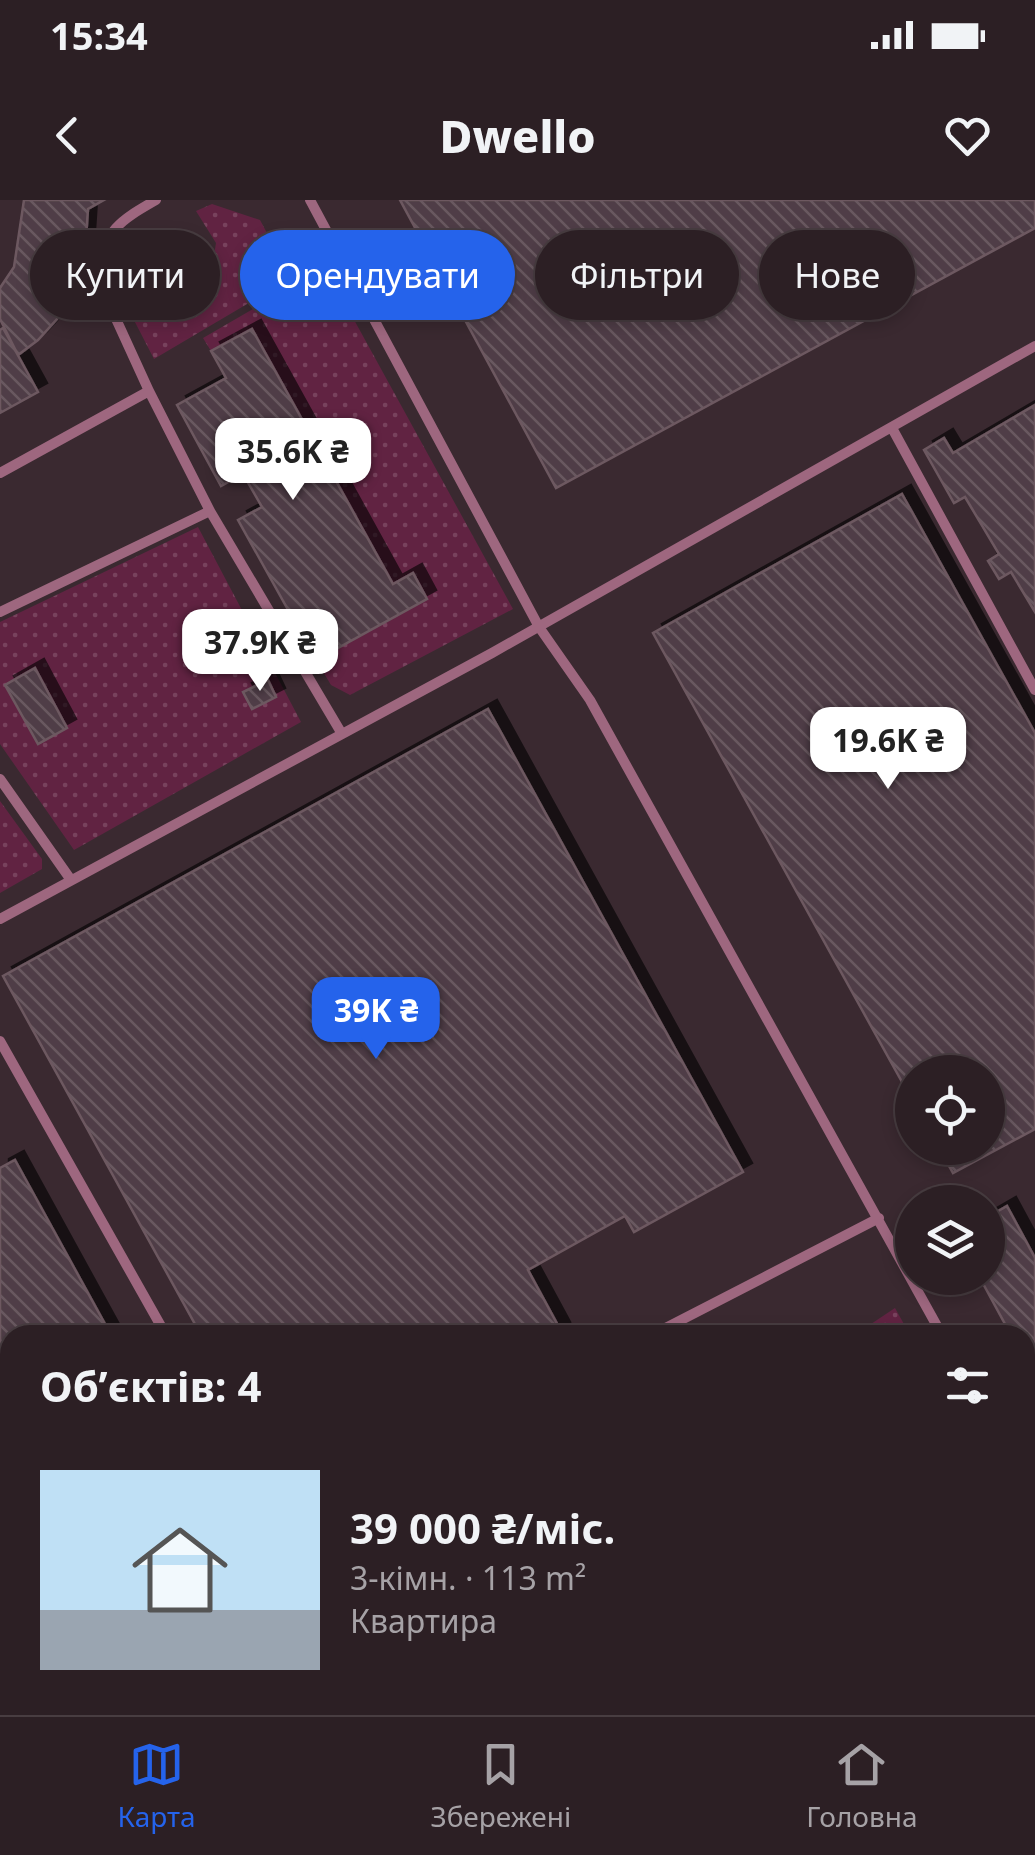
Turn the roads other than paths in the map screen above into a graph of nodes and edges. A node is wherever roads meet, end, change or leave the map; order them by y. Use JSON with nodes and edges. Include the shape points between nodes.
{"nodes":[{"id":1,"x":156,"y":200,"type":"edge"},
{"id":2,"x":310,"y":200,"type":"edge"},
{"id":3,"x":1035,"y":346,"type":"edge"},
{"id":4,"x":148,"y":391,"type":"junction"},
{"id":5,"x":892,"y":428,"type":"junction"},
{"id":6,"x":0,"y":473,"type":"edge"},
{"id":7,"x":210,"y":511,"type":"junction"},
{"id":8,"x":0,"y":612,"type":"edge"},
{"id":9,"x":539,"y":626,"type":"junction"},
{"id":10,"x":1035,"y":690,"type":"edge"},
{"id":11,"x":342,"y":734,"type":"junction"},
{"id":12,"x":0,"y":779,"type":"edge"},
{"id":13,"x":71,"y":880,"type":"junction"},
{"id":14,"x":0,"y":919,"type":"edge"},
{"id":15,"x":0,"y":1041,"type":"edge"},
{"id":16,"x":879,"y":1218,"type":"junction"},
{"id":17,"x":160,"y":1325,"type":"edge"},
{"id":18,"x":671,"y":1325,"type":"edge"},
{"id":19,"x":937,"y":1325,"type":"edge"}],
"edges":[{"from":1,"to":4,"type":"lane","via":[[121,221],[104,242],[96,273]]},
{"from":2,"to":9,"type":"lane"},
{"from":3,"to":5,"type":"lane"},
{"from":4,"to":6,"type":"lane"},
{"from":4,"to":7,"type":"lane"},
{"from":5,"to":9,"type":"lane"},
{"from":5,"to":10,"type":"lane"},
{"from":7,"to":8,"type":"lane"},
{"from":7,"to":11,"type":"lane"},
{"from":9,"to":11,"type":"lane"},
{"from":9,"to":16,"type":"lane","via":[[590,700]]},
{"from":11,"to":13,"type":"lane"},
{"from":12,"to":13,"type":"lane"},
{"from":13,"to":14,"type":"lane"},
{"from":15,"to":17,"type":"lane"},
{"from":16,"to":18,"type":"lane"},
{"from":16,"to":19,"type":"lane"}]}
